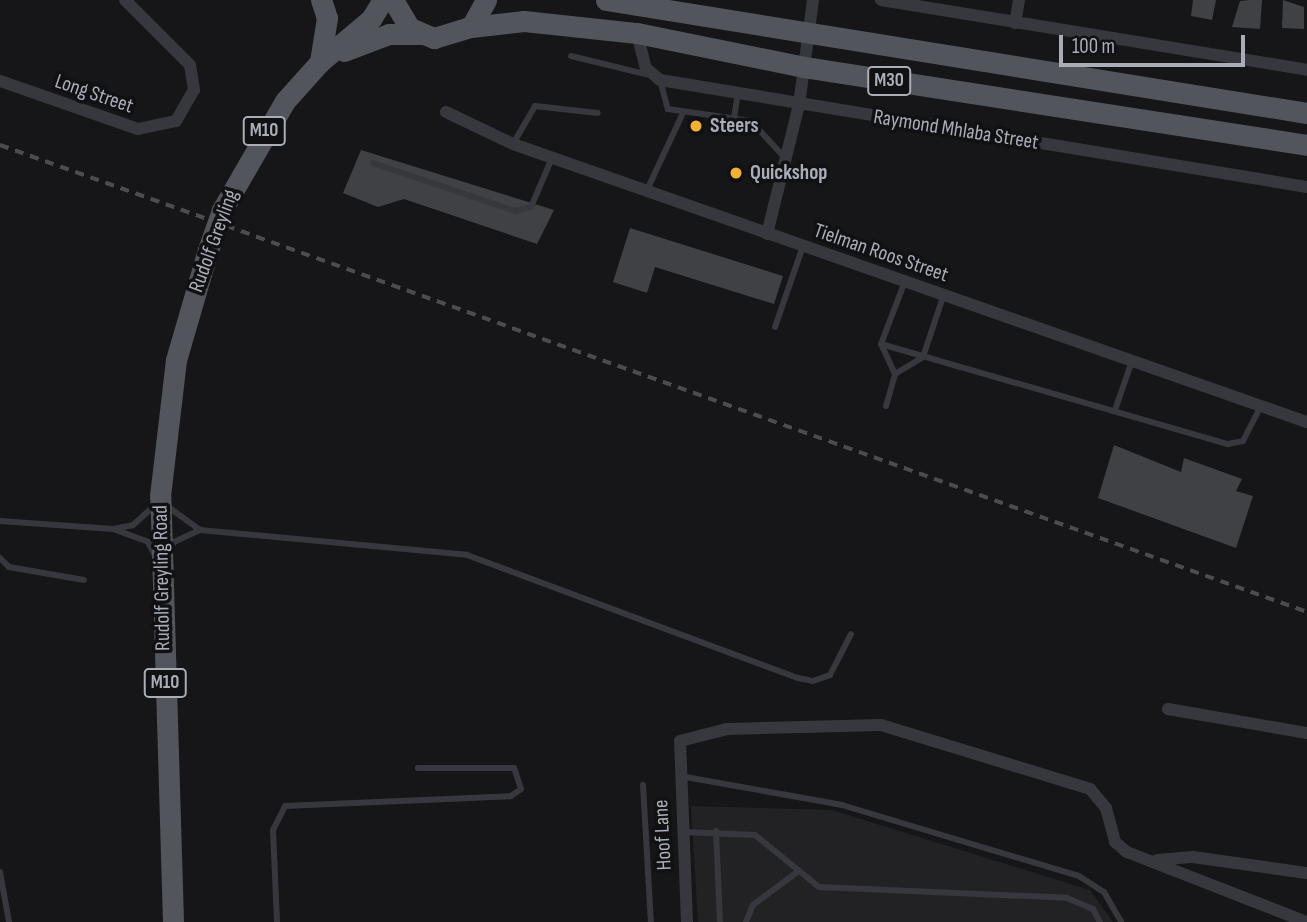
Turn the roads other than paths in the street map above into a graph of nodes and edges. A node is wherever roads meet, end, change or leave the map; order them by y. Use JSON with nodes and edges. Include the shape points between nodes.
{"nodes":[{"id":1,"x":125,"y":0,"type":"edge"},
{"id":2,"x":321,"y":0,"type":"edge"},
{"id":3,"x":486,"y":0,"type":"edge"},
{"id":4,"x":606,"y":0,"type":"edge"},
{"id":5,"x":813,"y":0,"type":"edge"},
{"id":6,"x":881,"y":0,"type":"edge"},
{"id":7,"x":1018,"y":0,"type":"edge"},
{"id":8,"x":386,"y":5,"type":"edge"},
{"id":9,"x":1015,"y":23,"type":"junction"},
{"id":10,"x":471,"y":27,"type":"junction"},
{"id":11,"x":637,"y":33,"type":"junction"},
{"id":12,"x":421,"y":34,"type":"junction"},
{"id":13,"x":808,"y":36,"type":"junction"},
{"id":14,"x":571,"y":55,"type":"dead end"},
{"id":15,"x":320,"y":62,"type":"junction"},
{"id":16,"x":804,"y":67,"type":"junction"},
{"id":17,"x":1307,"y":70,"type":"edge"},
{"id":18,"x":655,"y":78,"type":"junction"},
{"id":19,"x":0,"y":81,"type":"edge"},
{"id":20,"x":738,"y":94,"type":"junction"},
{"id":21,"x":799,"y":105,"type":"junction"},
{"id":22,"x":446,"y":112,"type":"dead end"},
{"id":23,"x":598,"y":113,"type":"dead end"},
{"id":24,"x":1307,"y":113,"type":"edge"},
{"id":25,"x":682,"y":115,"type":"junction"},
{"id":26,"x":734,"y":118,"type":"junction"},
{"id":27,"x":513,"y":144,"type":"junction"},
{"id":28,"x":1307,"y":145,"type":"edge"},
{"id":29,"x":552,"y":159,"type":"junction"},
{"id":30,"x":786,"y":159,"type":"junction"},
{"id":31,"x":373,"y":163,"type":"dead end"},
{"id":32,"x":1307,"y":187,"type":"edge"},
{"id":33,"x":647,"y":192,"type":"junction"},
{"id":34,"x":766,"y":234,"type":"junction"},
{"id":35,"x":803,"y":246,"type":"junction"},
{"id":36,"x":905,"y":281,"type":"junction"},
{"id":37,"x":944,"y":294,"type":"junction"},
{"id":38,"x":775,"y":327,"type":"dead end"},
{"id":39,"x":881,"y":344,"type":"junction"},
{"id":40,"x":923,"y":357,"type":"junction"},
{"id":41,"x":1132,"y":361,"type":"junction"},
{"id":42,"x":895,"y":374,"type":"junction"},
{"id":43,"x":1261,"y":405,"type":"junction"},
{"id":44,"x":886,"y":406,"type":"dead end"},
{"id":45,"x":1115,"y":410,"type":"junction"},
{"id":46,"x":1307,"y":422,"type":"edge"},
{"id":47,"x":164,"y":443,"type":"joint"},
{"id":48,"x":160,"y":496,"type":"junction"},
{"id":49,"x":0,"y":521,"type":"edge"},
{"id":50,"x":113,"y":529,"type":"junction"},
{"id":51,"x":200,"y":530,"type":"junction"},
{"id":52,"x":0,"y":558,"type":"edge"},
{"id":53,"x":160,"y":567,"type":"junction"},
{"id":54,"x":84,"y":580,"type":"dead end"},
{"id":55,"x":851,"y":634,"type":"dead end"},
{"id":56,"x":1168,"y":709,"type":"dead end"},
{"id":57,"x":1307,"y":733,"type":"edge"},
{"id":58,"x":418,"y":768,"type":"dead end"},
{"id":59,"x":678,"y":775,"type":"junction"},
{"id":60,"x":643,"y":785,"type":"dead end"},
{"id":61,"x":716,"y":831,"type":"junction"},
{"id":62,"x":682,"y":832,"type":"junction"},
{"id":63,"x":1157,"y":860,"type":"junction"},
{"id":64,"x":0,"y":872,"type":"edge"},
{"id":65,"x":796,"y":873,"type":"junction"},
{"id":66,"x":1307,"y":873,"type":"edge"},
{"id":67,"x":9,"y":922,"type":"edge"},
{"id":68,"x":173,"y":922,"type":"edge"},
{"id":69,"x":277,"y":922,"type":"edge"},
{"id":70,"x":650,"y":922,"type":"edge"},
{"id":71,"x":687,"y":922,"type":"edge"},
{"id":72,"x":720,"y":922,"type":"edge"},
{"id":73,"x":746,"y":922,"type":"edge"},
{"id":74,"x":1100,"y":922,"type":"edge"},
{"id":75,"x":1121,"y":922,"type":"edge"},
{"id":76,"x":1307,"y":922,"type":"edge"}],
"edges":[{"from":1,"to":19,"type":"street","name":"Long Street","via":[[190,65],[194,90],[176,121],[138,129]]},
{"from":2,"to":15,"type":"main road","via":[[327,18]]},
{"from":3,"to":10,"type":"main road"},
{"from":4,"to":13,"type":"main road","number":"M30"},
{"from":5,"to":13,"type":"street"},
{"from":6,"to":9,"type":"street"},
{"from":7,"to":9,"type":"street"},
{"from":8,"to":12,"type":"main road"},
{"from":8,"to":15,"type":"main road","name":"Rudolf Greyling","number":"M10"},
{"from":9,"to":17,"type":"street"},
{"from":10,"to":11,"type":"main road","name":"Raymond Mhlaba Street","number":"M30","via":[[524,21]]},
{"from":10,"to":12,"type":"main road","name":"Raymond Mhlaba Street","number":"M30","via":[[447,38]]},
{"from":11,"to":16,"type":"main road","name":"Raymond Mhlaba Street","number":"M30"},
{"from":11,"to":18,"type":"street"},
{"from":12,"to":15,"type":"main road","name":"Rudolf Greyling","number":"M10","via":[[389,34]]},
{"from":13,"to":16,"type":"street"},
{"from":13,"to":24,"type":"main road","number":"M30"},
{"from":14,"to":18,"type":"lane"},
{"from":15,"to":47,"type":"main road","name":"Rudolf Greyling","number":"M10","bridge":true,"via":[[263,133],[222,210],[208,250]]},
{"from":16,"to":21,"type":"street"},
{"from":16,"to":28,"type":"main road","name":"Raymond Mhlaba Street","number":"M30"},
{"from":18,"to":20,"type":"street","name":"Raymond Mhlaba Street"},
{"from":18,"to":25,"type":"lane","via":[[663,103]]},
{"from":20,"to":21,"type":"street","name":"Raymond Mhlaba Street"},
{"from":20,"to":26,"type":"lane"},
{"from":21,"to":30,"type":"street"},
{"from":21,"to":32,"type":"street","name":"Raymond Mhlaba Street"},
{"from":22,"to":27,"type":"street","name":"Tielman Roos Street"},
{"from":23,"to":27,"type":"lane","via":[[535,106],[524,116]]},
{"from":25,"to":26,"type":"lane"},
{"from":25,"to":33,"type":"lane"},
{"from":26,"to":30,"type":"lane","via":[[758,126]]},
{"from":27,"to":29,"type":"street","name":"Tielman Roos Street"},
{"from":29,"to":31,"type":"lane","via":[[531,207],[516,211]]},
{"from":29,"to":33,"type":"street","name":"Tielman Roos Street"},
{"from":30,"to":34,"type":"street"},
{"from":33,"to":34,"type":"street","name":"Tielman Roos Street"},
{"from":34,"to":35,"type":"street","name":"Tielman Roos Street"},
{"from":35,"to":36,"type":"street","name":"Tielman Roos Street"},
{"from":35,"to":38,"type":"lane"},
{"from":36,"to":37,"type":"street","name":"Tielman Roos Street"},
{"from":36,"to":39,"type":"lane"},
{"from":37,"to":40,"type":"lane"},
{"from":37,"to":41,"type":"street","name":"Tielman Roos Street"},
{"from":39,"to":40,"type":"lane"},
{"from":39,"to":42,"type":"lane"},
{"from":40,"to":42,"type":"lane"},
{"from":40,"to":45,"type":"lane"},
{"from":41,"to":43,"type":"street","name":"Tielman Roos Street"},
{"from":41,"to":45,"type":"lane"},
{"from":42,"to":44,"type":"lane"},
{"from":43,"to":45,"type":"lane","via":[[1243,441],[1234,445]]},
{"from":43,"to":46,"type":"street","name":"Tielman Roos Street"},
{"from":47,"to":48,"type":"main road","name":"Rudolf Greyling Road","number":"M10"},
{"from":48,"to":50,"type":"lane","via":[[141,519]]},
{"from":48,"to":51,"type":"lane","via":[[173,514]]},
{"from":48,"to":53,"type":"main road","name":"Rudolf Greyling Road","number":"M10"},
{"from":49,"to":50,"type":"lane"},
{"from":50,"to":53,"type":"lane","via":[[148,542]]},
{"from":51,"to":53,"type":"lane","via":[[174,542]]},
{"from":51,"to":55,"type":"lane","via":[[456,552],[813,681],[830,675]]},
{"from":52,"to":54,"type":"lane","via":[[9,567]]},
{"from":53,"to":68,"type":"main road","name":"Rudolf Greyling Road","number":"M10"},
{"from":56,"to":57,"type":"street"},
{"from":58,"to":69,"type":"lane","via":[[514,768],[521,789],[511,796],[285,806],[273,830]]},
{"from":59,"to":62,"type":"street","name":"Hoof Lane"},
{"from":59,"to":63,"type":"street","name":"Hoof Lane","via":[[678,746],[689,735],[727,729],[889,726],[1090,789],[1101,798],[1119,846]]},
{"from":59,"to":75,"type":"lane","via":[[842,805],[1079,876],[1104,892]]},
{"from":60,"to":70,"type":"lane"},
{"from":61,"to":62,"type":"lane"},
{"from":61,"to":65,"type":"lane","via":[[755,835]]},
{"from":61,"to":72,"type":"lane"},
{"from":62,"to":71,"type":"street","name":"Hoof Lane"},
{"from":63,"to":66,"type":"street","via":[[1193,857]]},
{"from":63,"to":76,"type":"street"},
{"from":64,"to":67,"type":"lane"},
{"from":65,"to":73,"type":"lane","via":[[753,905]]},
{"from":65,"to":74,"type":"lane","via":[[819,887],[1067,898],[1093,909]]}]}
